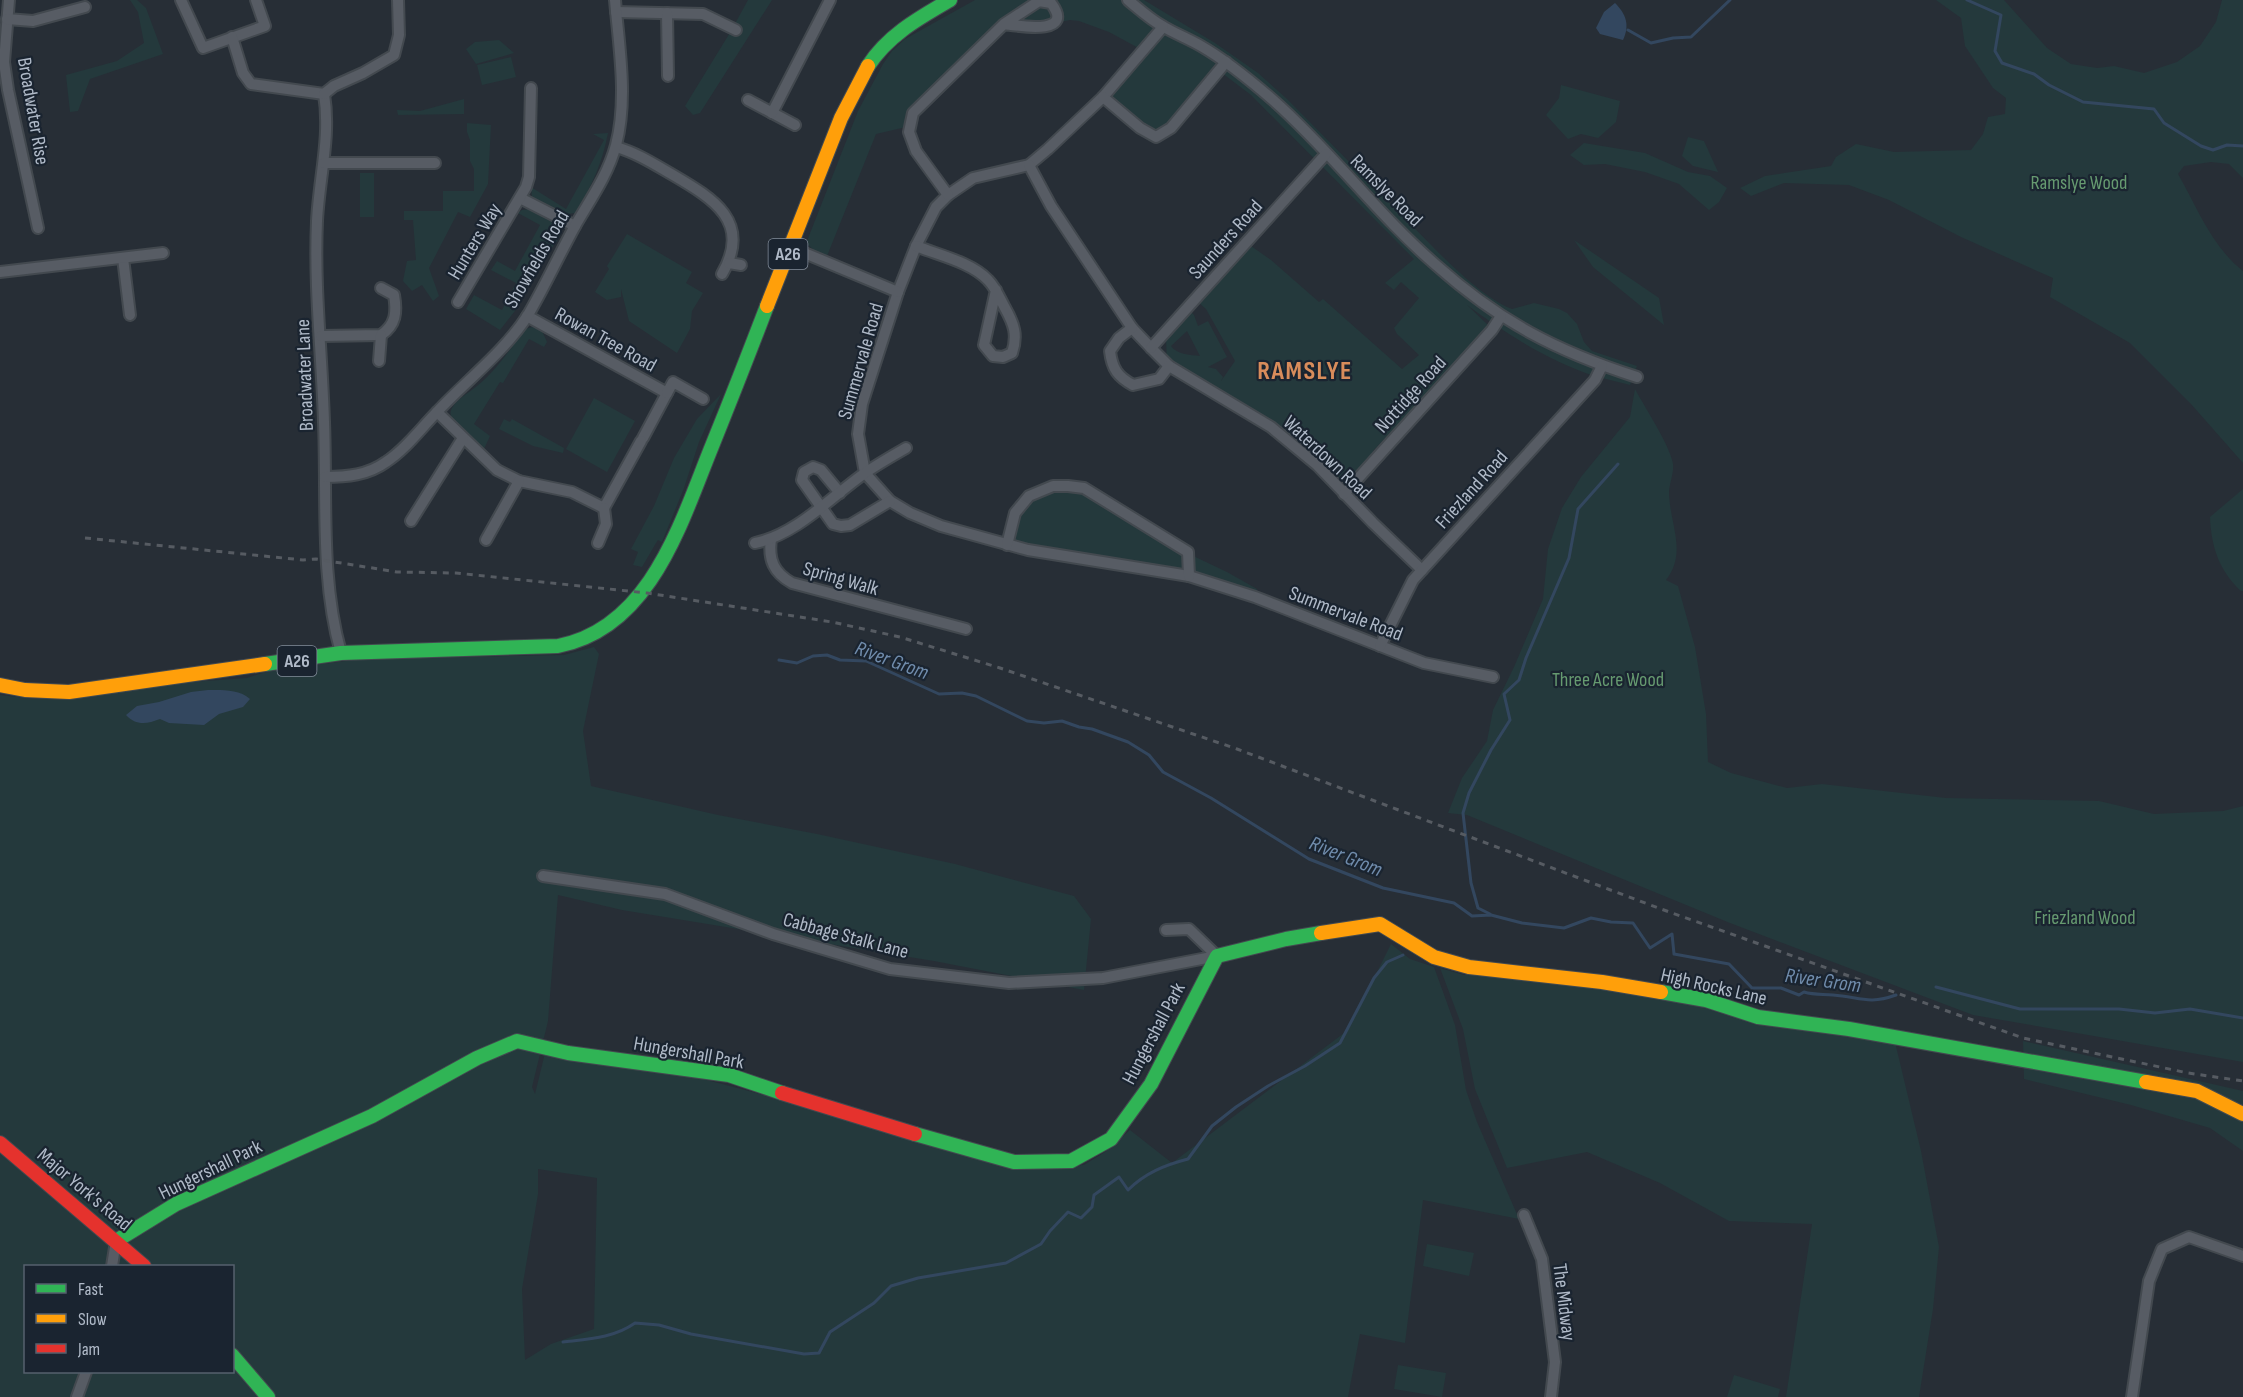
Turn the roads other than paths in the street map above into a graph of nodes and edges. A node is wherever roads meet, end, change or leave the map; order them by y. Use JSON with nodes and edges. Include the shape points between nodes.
{"nodes":[{"id":1,"x":9,"y":0,"type":"edge"},
{"id":2,"x":181,"y":0,"type":"edge"},
{"id":3,"x":256,"y":0,"type":"edge"},
{"id":4,"x":398,"y":0,"type":"edge"},
{"id":5,"x":615,"y":0,"type":"edge"},
{"id":6,"x":830,"y":0,"type":"edge"},
{"id":7,"x":950,"y":0,"type":"edge"},
{"id":8,"x":1128,"y":0,"type":"edge"},
{"id":9,"x":85,"y":7,"type":"dead end"},
{"id":10,"x":616,"y":12,"type":"junction"},
{"id":11,"x":667,"y":13,"type":"junction"},
{"id":12,"x":7,"y":19,"type":"junction"},
{"id":13,"x":1004,"y":24,"type":"dead end"},
{"id":14,"x":1163,"y":27,"type":"junction"},
{"id":15,"x":736,"y":30,"type":"dead end"},
{"id":16,"x":232,"y":37,"type":"junction"},
{"id":17,"x":1226,"y":62,"type":"junction"},
{"id":18,"x":668,"y":76,"type":"dead end"},
{"id":19,"x":531,"y":88,"type":"dead end"},
{"id":20,"x":324,"y":94,"type":"junction"},
{"id":21,"x":1103,"y":97,"type":"junction"},
{"id":22,"x":748,"y":100,"type":"dead end"},
{"id":23,"x":772,"y":113,"type":"junction"},
{"id":24,"x":795,"y":125,"type":"dead end"},
{"id":25,"x":616,"y":147,"type":"junction"},
{"id":26,"x":1326,"y":154,"type":"junction"},
{"id":27,"x":324,"y":163,"type":"junction"},
{"id":28,"x":435,"y":163,"type":"dead end"},
{"id":29,"x":1029,"y":165,"type":"junction"},
{"id":30,"x":948,"y":195,"type":"junction"},
{"id":31,"x":520,"y":198,"type":"junction"},
{"id":32,"x":575,"y":226,"type":"junction"},
{"id":33,"x":38,"y":228,"type":"dead end"},
{"id":34,"x":916,"y":246,"type":"junction"},
{"id":35,"x":790,"y":247,"type":"junction"},
{"id":36,"x":163,"y":254,"type":"dead end"},
{"id":37,"x":123,"y":258,"type":"junction"},
{"id":38,"x":729,"y":263,"type":"junction"},
{"id":39,"x":741,"y":265,"type":"dead end"},
{"id":40,"x":0,"y":272,"type":"edge"},
{"id":41,"x":722,"y":274,"type":"dead end"},
{"id":42,"x":381,"y":288,"type":"dead end"},
{"id":43,"x":996,"y":290,"type":"junction"},
{"id":44,"x":898,"y":292,"type":"junction"},
{"id":45,"x":458,"y":302,"type":"dead end"},
{"id":46,"x":130,"y":315,"type":"dead end"},
{"id":47,"x":527,"y":316,"type":"junction"},
{"id":48,"x":1501,"y":316,"type":"junction"},
{"id":49,"x":1132,"y":328,"type":"junction"},
{"id":50,"x":381,"y":335,"type":"junction"},
{"id":51,"x":321,"y":336,"type":"junction"},
{"id":52,"x":1151,"y":348,"type":"junction"},
{"id":53,"x":379,"y":361,"type":"dead end"},
{"id":54,"x":1169,"y":366,"type":"junction"},
{"id":55,"x":1602,"y":366,"type":"junction"},
{"id":56,"x":1636,"y":377,"type":"dead end"},
{"id":57,"x":667,"y":393,"type":"junction"},
{"id":58,"x":703,"y":399,"type":"dead end"},
{"id":59,"x":437,"y":412,"type":"junction"},
{"id":60,"x":463,"y":438,"type":"junction"},
{"id":61,"x":906,"y":448,"type":"dead end"},
{"id":62,"x":866,"y":473,"type":"junction"},
{"id":63,"x":325,"y":477,"type":"junction"},
{"id":64,"x":519,"y":481,"type":"junction"},
{"id":65,"x":840,"y":493,"type":"junction"},
{"id":66,"x":1344,"y":494,"type":"junction"},
{"id":67,"x":890,"y":501,"type":"junction"},
{"id":68,"x":822,"y":507,"type":"junction"},
{"id":69,"x":604,"y":508,"type":"junction"},
{"id":70,"x":411,"y":521,"type":"dead end"},
{"id":71,"x":771,"y":539,"type":"junction"},
{"id":72,"x":486,"y":540,"type":"dead end"},
{"id":73,"x":598,"y":543,"type":"dead end"},
{"id":74,"x":755,"y":543,"type":"dead end"},
{"id":75,"x":1007,"y":545,"type":"junction"},
{"id":76,"x":1422,"y":570,"type":"junction"},
{"id":77,"x":1189,"y":576,"type":"junction"},
{"id":78,"x":966,"y":629,"type":"dead end"},
{"id":79,"x":1380,"y":646,"type":"junction"},
{"id":80,"x":341,"y":654,"type":"junction"},
{"id":81,"x":1493,"y":677,"type":"dead end"},
{"id":82,"x":0,"y":685,"type":"edge"},
{"id":83,"x":543,"y":876,"type":"dead end"},
{"id":84,"x":1166,"y":930,"type":"dead end"},
{"id":85,"x":1217,"y":956,"type":"junction"},
{"id":86,"x":2243,"y":1114,"type":"edge"},
{"id":87,"x":0,"y":1143,"type":"edge"},
{"id":88,"x":1524,"y":1215,"type":"dead end"},
{"id":89,"x":116,"y":1241,"type":"junction"},
{"id":90,"x":2243,"y":1256,"type":"edge"},
{"id":91,"x":112,"y":1265,"type":"edge"},
{"id":92,"x":143,"y":1265,"type":"edge"},
{"id":93,"x":234,"y":1357,"type":"edge"},
{"id":94,"x":85,"y":1373,"type":"edge"},
{"id":95,"x":76,"y":1397,"type":"edge"},
{"id":96,"x":268,"y":1397,"type":"edge"},
{"id":97,"x":1551,"y":1397,"type":"edge"},
{"id":98,"x":2132,"y":1397,"type":"edge"}],
"edges":[{"from":1,"to":12,"type":"street","name":"Broadwater Rise"},
{"from":2,"to":16,"type":"street","via":[[203,48]]},
{"from":3,"to":16,"type":"street","via":[[265,26]]},
{"from":4,"to":20,"type":"street","via":[[399,35],[394,55]]},
{"from":5,"to":10,"type":"street","name":"Showfields Road"},
{"from":6,"to":23,"type":"street"},
{"from":7,"to":35,"type":"main road","number":"A26","via":[[903,28],[871,60],[850,98]]},
{"from":8,"to":14,"type":"street","name":"Ramslye Road"},
{"from":9,"to":12,"type":"street","via":[[33,21]]},
{"from":10,"to":11,"type":"street"},
{"from":10,"to":25,"type":"street","name":"Showfields Road","via":[[622,101]]},
{"from":11,"to":15,"type":"street","via":[[703,14]]},
{"from":11,"to":18,"type":"street"},
{"from":12,"to":33,"type":"street","name":"Broadwater Rise","via":[[4,62],[8,90]]},
{"from":13,"to":30,"type":"street","via":[[913,113],[909,132],[916,151]]},
{"from":14,"to":17,"type":"street","name":"Ramslye Road"},
{"from":14,"to":21,"type":"street"},
{"from":16,"to":20,"type":"street","via":[[243,73],[251,84]]},
{"from":17,"to":21,"type":"street","via":[[1171,129],[1156,137]]},
{"from":17,"to":26,"type":"street","name":"Ramslye Road","via":[[1276,103]]},
{"from":19,"to":31,"type":"street","name":"Hunters Way","via":[[529,177]]},
{"from":20,"to":27,"type":"street","name":"Broadwater Lane"},
{"from":21,"to":29,"type":"street"},
{"from":22,"to":23,"type":"street"},
{"from":23,"to":24,"type":"street"},
{"from":25,"to":32,"type":"street","name":"Showfields Road","via":[[605,175]]},
{"from":25,"to":38,"type":"street","via":[[634,152],[720,207],[728,218],[733,241]]},
{"from":26,"to":48,"type":"street","name":"Ramslye Road","via":[[1434,264]]},
{"from":26,"to":52,"type":"street","name":"Saunders Road"},
{"from":27,"to":28,"type":"street"},
{"from":27,"to":51,"type":"street","name":"Broadwater Lane","via":[[317,222]]},
{"from":29,"to":30,"type":"street","name":"Summervale Road","via":[[973,178]]},
{"from":29,"to":49,"type":"street","name":"Waterdown Road","via":[[1051,206]]},
{"from":30,"to":34,"type":"street","name":"Summervale Road","via":[[936,207]]},
{"from":31,"to":32,"type":"street","name":"Hunters Way"},
{"from":31,"to":45,"type":"street","name":"Hunters Way"},
{"from":32,"to":47,"type":"street","name":"Showfields Road"},
{"from":34,"to":43,"type":"street","via":[[973,269]]},
{"from":34,"to":44,"type":"street","name":"Summervale Road"},
{"from":35,"to":44,"type":"street","name":"Summervale Road"},
{"from":35,"to":80,"type":"main road","number":"A26","via":[[692,496],[652,578],[620,614],[593,636],[571,645]]},
{"from":36,"to":37,"type":"street"},
{"from":37,"to":40,"type":"street"},
{"from":37,"to":46,"type":"street"},
{"from":38,"to":39,"type":"street"},
{"from":38,"to":41,"type":"street"},
{"from":42,"to":50,"type":"street","via":[[394,295],[396,307],[394,321]]},
{"from":43,"to":43,"type":"street","via":[[1015,327],[1012,353],[1003,357],[993,356],[984,345]]},
{"from":44,"to":62,"type":"street","name":"Summervale Road","via":[[862,404],[858,434]]},
{"from":47,"to":57,"type":"street","name":"Rowan Tree Road"},
{"from":47,"to":59,"type":"street","name":"Showfields Road"},
{"from":48,"to":55,"type":"street","name":"Ramslye Road","via":[[1537,338]]},
{"from":48,"to":66,"type":"street","name":"Nottidge Road"},
{"from":49,"to":52,"type":"street","name":"Waterdown Road"},
{"from":49,"to":54,"type":"street","via":[[1110,351],[1111,365],[1120,378],[1133,385],[1158,379]]},
{"from":50,"to":51,"type":"street"},
{"from":50,"to":53,"type":"street"},
{"from":51,"to":63,"type":"street","name":"Broadwater Lane"},
{"from":52,"to":54,"type":"street","name":"Waterdown Road"},
{"from":54,"to":66,"type":"street","name":"Waterdown Road","via":[[1271,427],[1317,465]]},
{"from":55,"to":56,"type":"street","name":"Ramslye Road"},
{"from":55,"to":76,"type":"street","name":"Friezland Road","via":[[1595,380]]},
{"from":57,"to":58,"type":"street","name":"Rowan Tree Road","via":[[673,382]]},
{"from":57,"to":69,"type":"street","name":"Rowan Tree Road"},
{"from":59,"to":60,"type":"street"},
{"from":59,"to":63,"type":"street","name":"Showfields Road","via":[[385,463],[348,477]]},
{"from":60,"to":64,"type":"street","via":[[497,470]]},
{"from":60,"to":70,"type":"street"},
{"from":61,"to":62,"type":"street"},
{"from":62,"to":65,"type":"street"},
{"from":62,"to":67,"type":"street","name":"Summervale Road"},
{"from":63,"to":80,"type":"street","name":"Broadwater Lane","via":[[327,583]]},
{"from":64,"to":69,"type":"street","via":[[572,492]]},
{"from":64,"to":72,"type":"street"},
{"from":65,"to":68,"type":"street"},
{"from":65,"to":68,"type":"street","via":[[821,470],[813,467],[804,472],[802,480]]},
{"from":66,"to":76,"type":"street","name":"Waterdown Road"},
{"from":67,"to":68,"type":"street","via":[[850,525],[841,526],[833,524]]},
{"from":67,"to":75,"type":"street","name":"Summervale Road","via":[[941,526]]},
{"from":68,"to":71,"type":"street"},
{"from":69,"to":73,"type":"street","via":[[606,524]]},
{"from":71,"to":74,"type":"street"},
{"from":71,"to":78,"type":"street","name":"Spring Walk","via":[[772,563],[779,576],[792,583],[910,611]]},
{"from":75,"to":77,"type":"street","name":"Summervale Road"},
{"from":75,"to":77,"type":"street","via":[[1015,513],[1029,496],[1053,486],[1084,488],[1188,552]]},
{"from":76,"to":79,"type":"street","name":"Friezland Road","via":[[1413,580]]},
{"from":77,"to":79,"type":"street","name":"Summervale Road"},
{"from":79,"to":81,"type":"street","name":"Summervale Road","via":[[1424,663]]},
{"from":80,"to":82,"type":"main road","number":"A26","via":[[69,692]]},
{"from":83,"to":85,"type":"street","name":"Cabbage Stalk Lane","via":[[665,894],[773,934],[890,969],[1009,983],[1103,978]]},
{"from":84,"to":85,"type":"street","via":[[1189,929]]},
{"from":85,"to":86,"type":"main road","name":"High Rocks Lane","via":[[1286,939],[1380,924],[1434,957],[1469,967],[1602,982],[1706,1000],[1758,1017],[1849,1029],[2197,1091]]},
{"from":85,"to":89,"type":"main road","name":"Hungershall Park","via":[[1151,1084],[1111,1139],[1071,1161],[1014,1162],[872,1122],[729,1075],[568,1053],[517,1041],[477,1058],[372,1116],[176,1204]]},
{"from":87,"to":89,"type":"main road","name":"Major York's Road"},
{"from":88,"to":97,"type":"street","name":"The Midway","via":[[1542,1259],[1555,1362]]},
{"from":89,"to":91,"type":"street"},
{"from":89,"to":92,"type":"main road","name":"Major York's Road"},
{"from":90,"to":98,"type":"street","via":[[2189,1237],[2162,1249],[2149,1281]]},
{"from":93,"to":96,"type":"main road"},
{"from":94,"to":95,"type":"street"}]}
